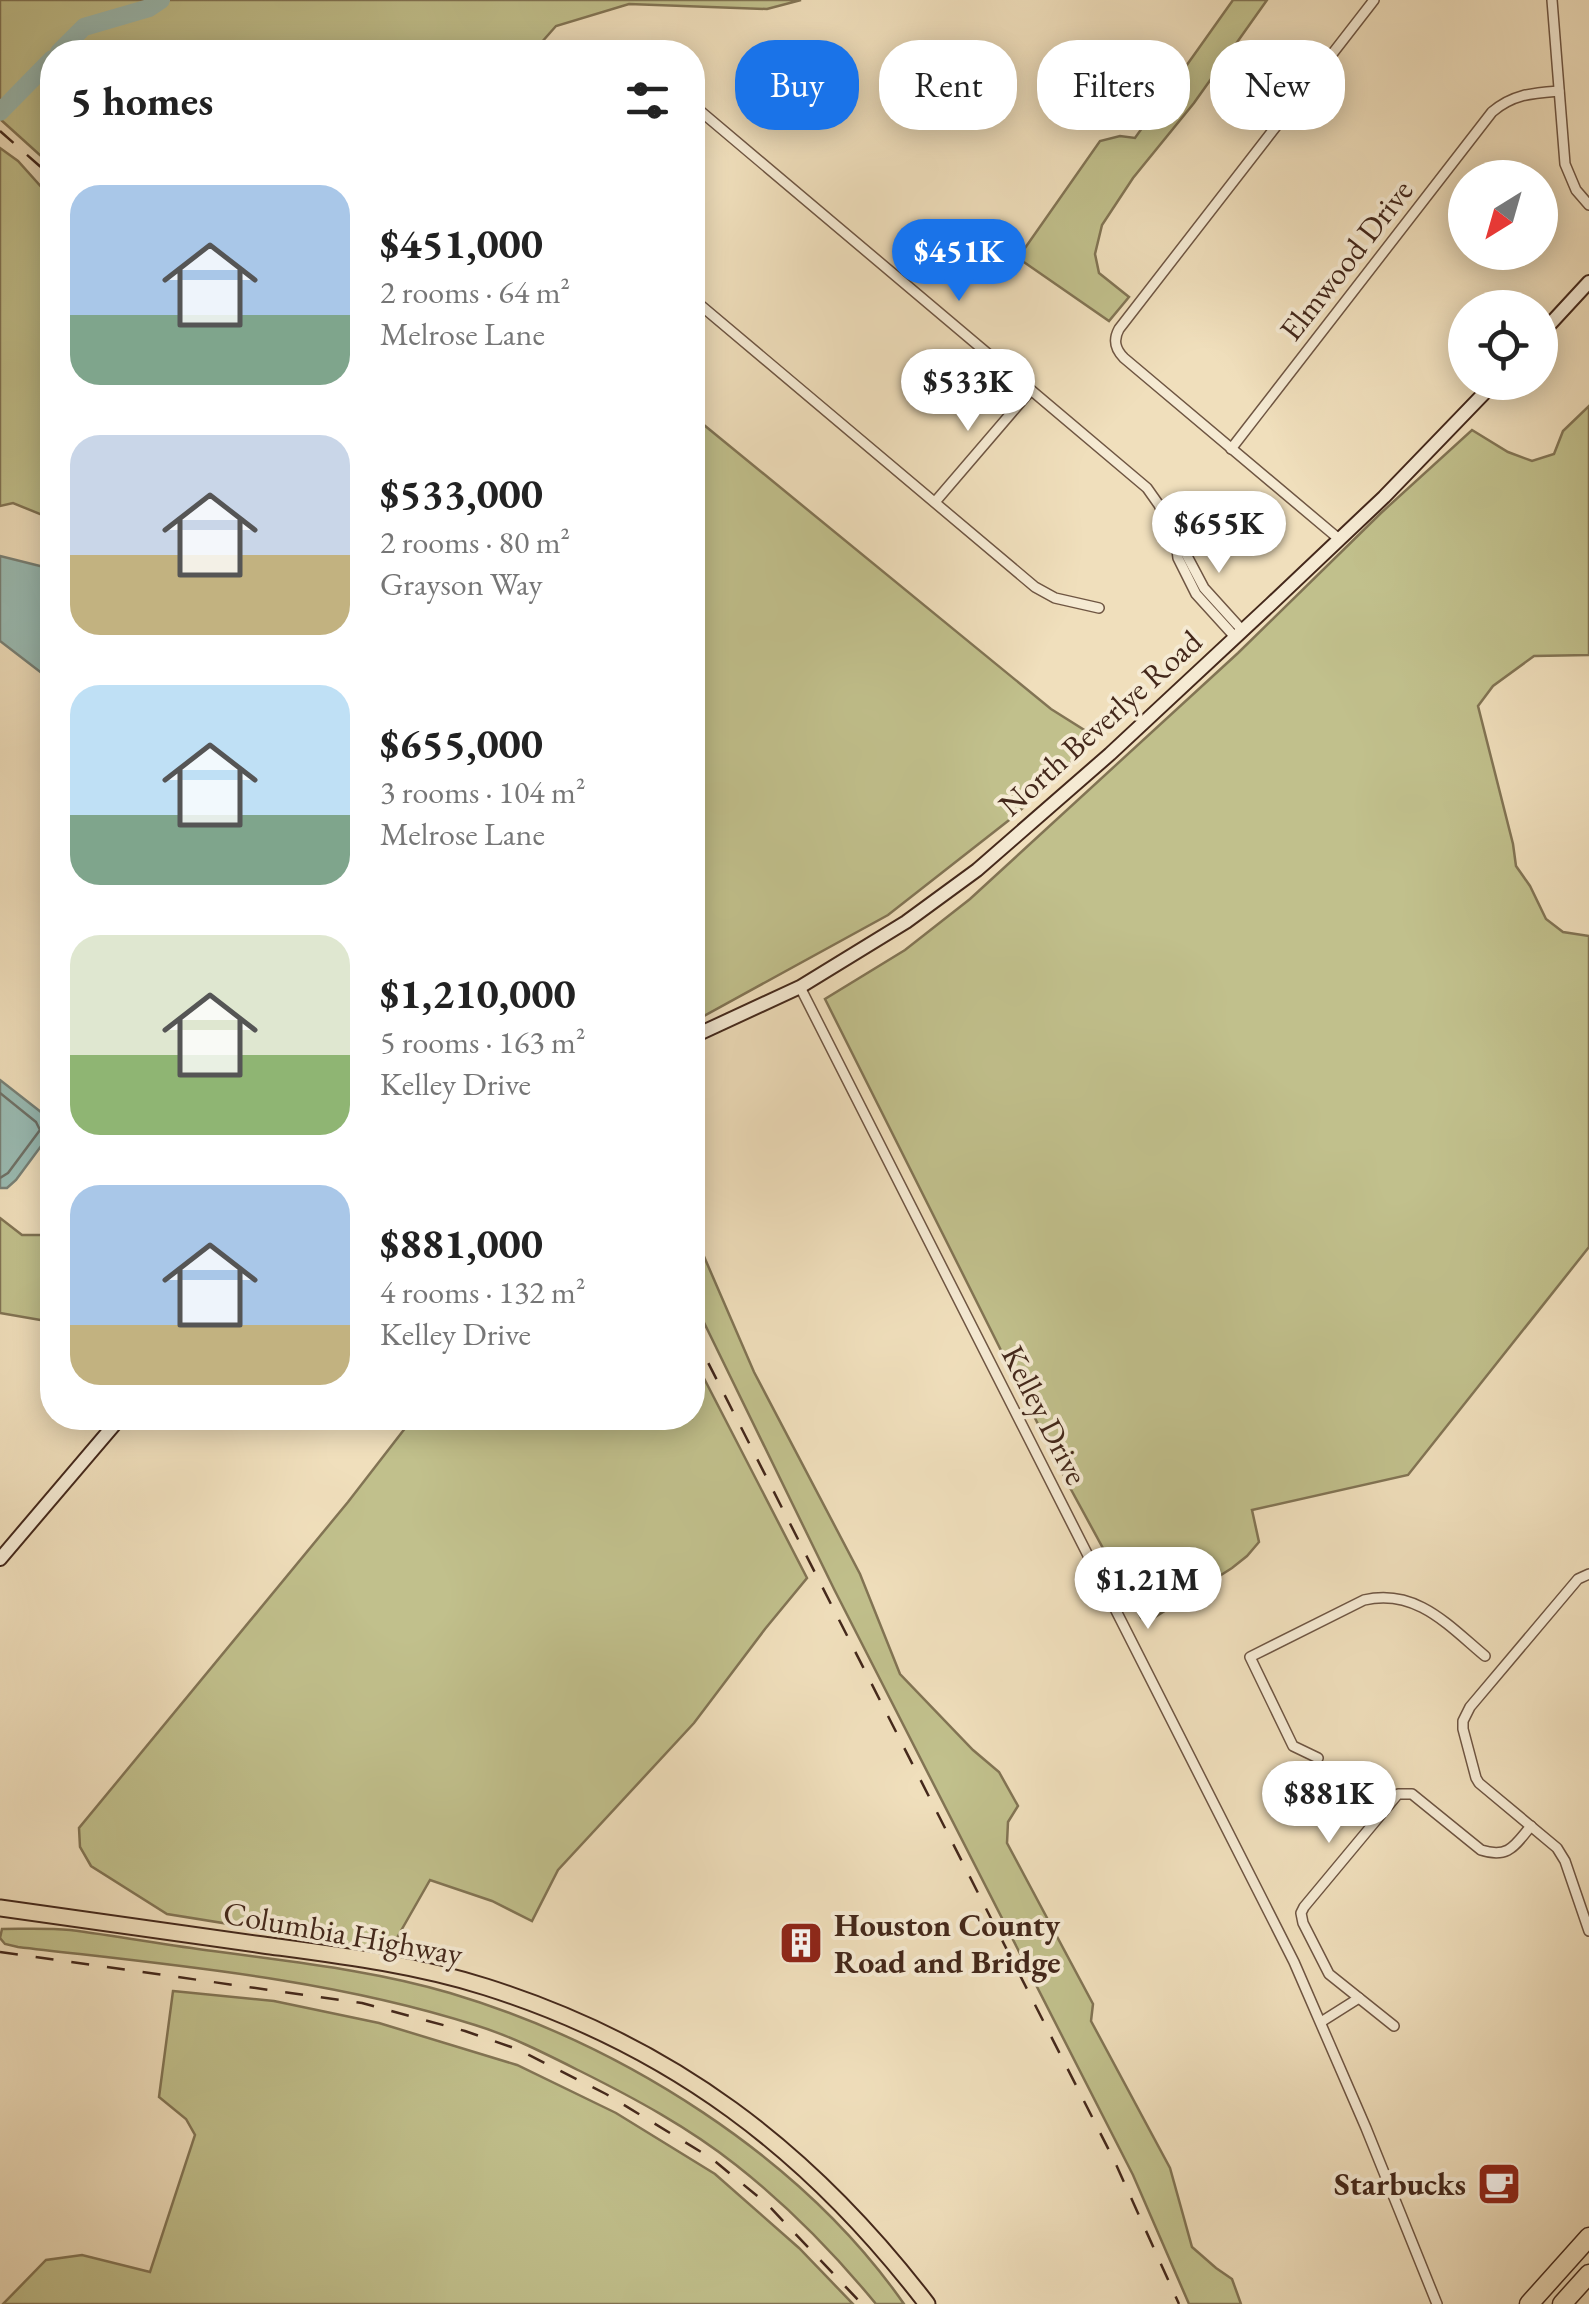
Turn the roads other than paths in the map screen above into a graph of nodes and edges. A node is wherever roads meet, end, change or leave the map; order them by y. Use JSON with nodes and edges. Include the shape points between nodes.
{"nodes":[{"id":1,"x":1374,"y":0,"type":"edge"},
{"id":2,"x":1552,"y":0,"type":"edge"},
{"id":3,"x":1560,"y":92,"type":"junction"},
{"id":4,"x":705,"y":115,"type":"edge"},
{"id":5,"x":1589,"y":204,"type":"edge"},
{"id":6,"x":1589,"y":282,"type":"edge"},
{"id":7,"x":705,"y":309,"type":"edge"},
{"id":8,"x":1558,"y":316,"type":"edge"},
{"id":9,"x":1031,"y":390,"type":"junction"},
{"id":10,"x":1478,"y":400,"type":"edge"},
{"id":11,"x":1232,"y":449,"type":"junction"},
{"id":12,"x":935,"y":502,"type":"junction"},
{"id":13,"x":1339,"y":540,"type":"junction"},
{"id":14,"x":1099,"y":608,"type":"dead end"},
{"id":15,"x":1238,"y":634,"type":"junction"},
{"id":16,"x":800,"y":987,"type":"junction"},
{"id":17,"x":705,"y":1031,"type":"edge"},
{"id":18,"x":110,"y":1430,"type":"edge"},
{"id":19,"x":0,"y":1559,"type":"edge"},
{"id":20,"x":1589,"y":1574,"type":"edge"},
{"id":21,"x":1485,"y":1656,"type":"dead end"},
{"id":22,"x":1318,"y":1758,"type":"dead end"},
{"id":23,"x":1531,"y":1826,"type":"junction"},
{"id":24,"x":0,"y":1908,"type":"edge"},
{"id":25,"x":1589,"y":1931,"type":"edge"},
{"id":26,"x":1359,"y":1998,"type":"junction"},
{"id":27,"x":1321,"y":2022,"type":"junction"},
{"id":28,"x":1394,"y":2026,"type":"dead end"},
{"id":29,"x":1589,"y":2238,"type":"edge"},
{"id":30,"x":1589,"y":2274,"type":"edge"},
{"id":31,"x":927,"y":2304,"type":"edge"},
{"id":32,"x":1437,"y":2304,"type":"edge"},
{"id":33,"x":1528,"y":2304,"type":"edge"},
{"id":34,"x":1562,"y":2304,"type":"edge"}],
"edges":[{"from":1,"to":11,"type":"street","via":[[1119,329],[1120,354]]},
{"from":2,"to":3,"type":"street"},
{"from":3,"to":5,"type":"street","via":[[1565,164]]},
{"from":3,"to":11,"type":"street","name":"Elmwood Drive","via":[[1522,95],[1492,112]]},
{"from":4,"to":9,"type":"street"},
{"from":6,"to":8,"type":"street"},
{"from":7,"to":12,"type":"street"},
{"from":9,"to":12,"type":"street"},
{"from":9,"to":15,"type":"street","via":[[1147,488]]},
{"from":10,"to":13,"type":"street","name":"North Beverlye Road"},
{"from":11,"to":13,"type":"street"},
{"from":12,"to":14,"type":"street","via":[[1035,587]]},
{"from":13,"to":15,"type":"street","name":"North Beverlye Road"},
{"from":15,"to":16,"type":"street","name":"North Beverlye Road","via":[[976,870]]},
{"from":16,"to":17,"type":"street","name":"North Beverlye Road"},
{"from":16,"to":27,"type":"street","name":"Kelley Drive"},
{"from":18,"to":19,"type":"street"},
{"from":20,"to":23,"type":"street","via":[[1578,1579],[1463,1721],[1476,1778]]},
{"from":21,"to":22,"type":"street","via":[[1431,1612],[1380,1596],[1250,1657],[1293,1746]]},
{"from":23,"to":25,"type":"street","via":[[1561,1854]]},
{"from":23,"to":26,"type":"street","via":[[1512,1848],[1490,1853],[1412,1794],[1398,1794],[1302,1912],[1329,1974]]},
{"from":24,"to":31,"type":"main road","name":"Columbia Highway","via":[[366,1959],[484,1986],[594,2029],[670,2069],[783,2148],[871,2234]]},
{"from":26,"to":27,"type":"street"},
{"from":26,"to":28,"type":"street"},
{"from":27,"to":32,"type":"street","name":"Kelley Drive"},
{"from":29,"to":33,"type":"highway"},
{"from":30,"to":34,"type":"highway"}]}
